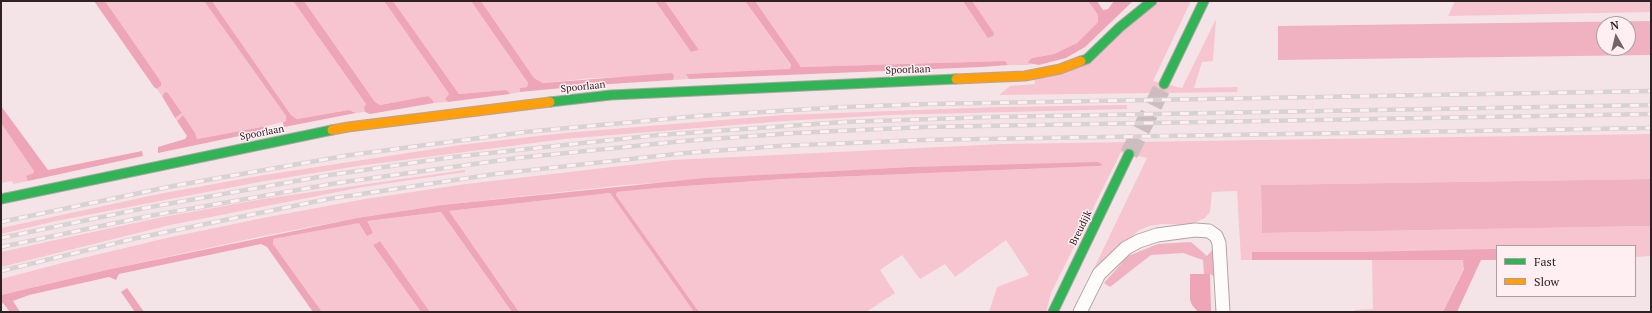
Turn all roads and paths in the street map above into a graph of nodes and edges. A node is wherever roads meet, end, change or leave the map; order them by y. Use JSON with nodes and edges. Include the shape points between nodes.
{"nodes":[{"id":1,"x":1152,"y":1,"type":"edge"},
{"id":2,"x":1204,"y":1,"type":"edge"},
{"id":3,"x":1164,"y":84,"type":"tunnel mouth"},
{"id":4,"x":1129,"y":154,"type":"tunnel mouth"},
{"id":5,"x":1,"y":199,"type":"edge"},
{"id":6,"x":1053,"y":312,"type":"edge"},
{"id":7,"x":1080,"y":312,"type":"edge"},
{"id":8,"x":1223,"y":312,"type":"edge"}],
"edges":[{"from":1,"to":5,"type":"street","name":"Spoorlaan","via":[[1087,59],[1060,69],[1025,76],[619,95],[490,108],[348,127]]},
{"from":2,"to":3,"type":"street"},
{"from":4,"to":6,"type":"street","name":"Breudijk"},
{"from":7,"to":8,"type":"street","via":[[1099,274],[1126,248],[1139,240],[1156,235],[1194,230],[1209,231],[1216,236],[1219,243]]}]}
